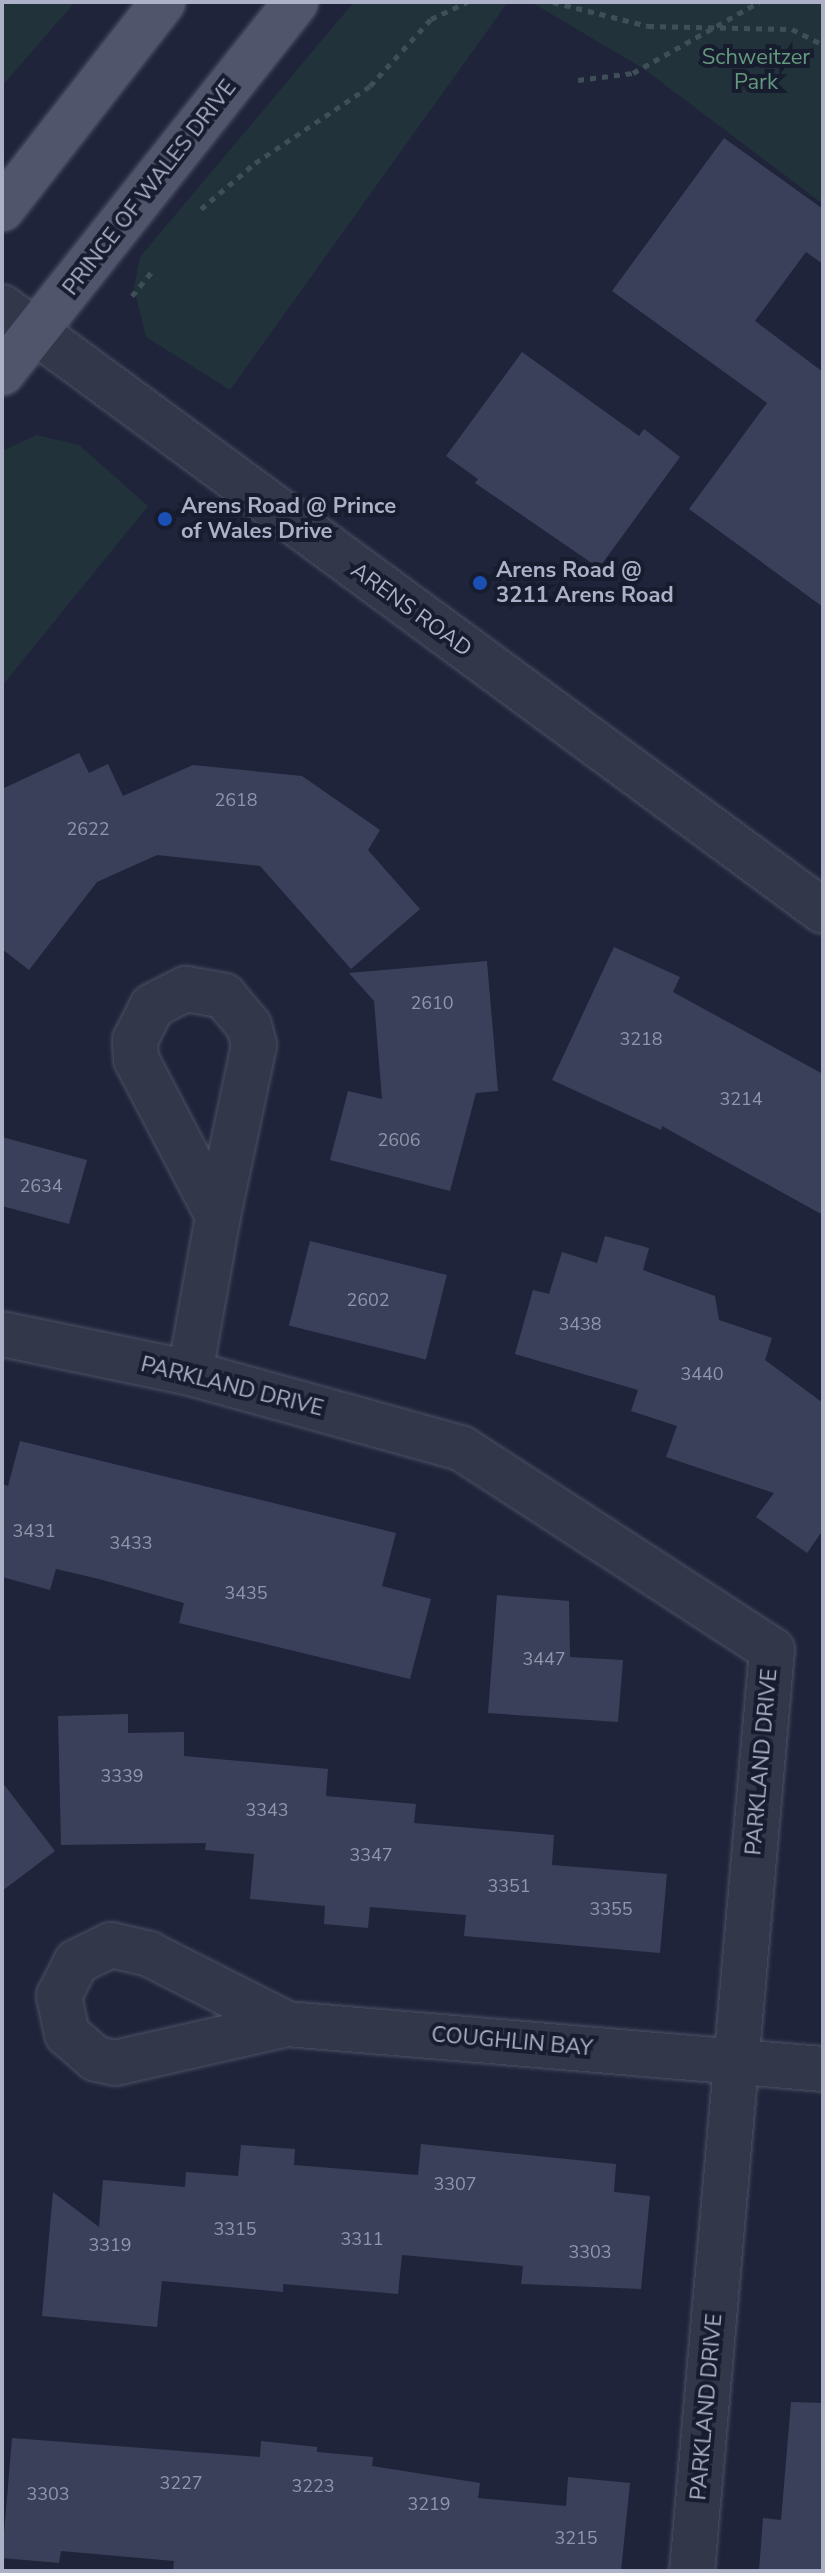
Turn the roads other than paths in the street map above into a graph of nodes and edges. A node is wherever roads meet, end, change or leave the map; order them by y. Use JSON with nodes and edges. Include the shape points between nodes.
{"nodes":[{"id":1,"x":163,"y":2,"type":"edge"},
{"id":2,"x":296,"y":2,"type":"edge"},
{"id":3,"x":2,"y":209,"type":"edge"},
{"id":4,"x":2,"y":307,"type":"edge"},
{"id":5,"x":36,"y":333,"type":"junction"},
{"id":6,"x":2,"y":373,"type":"edge"},
{"id":7,"x":823,"y":911,"type":"edge"},
{"id":8,"x":218,"y":1216,"type":"dead end"},
{"id":9,"x":2,"y":1334,"type":"edge"},
{"id":10,"x":190,"y":1373,"type":"junction"},
{"id":11,"x":287,"y":2024,"type":"dead end"},
{"id":12,"x":737,"y":2061,"type":"junction"},
{"id":13,"x":823,"y":2069,"type":"edge"},
{"id":14,"x":692,"y":2571,"type":"edge"}],
"edges":[{"from":1,"to":3,"type":"main road"},
{"from":2,"to":5,"type":"main road","name":"PRINCE OF WALES DRIVE"},
{"from":4,"to":5,"type":"street","name":"ARENS ROAD"},
{"from":5,"to":6,"type":"main road","name":"PRINCE OF WALES DRIVE"},
{"from":5,"to":7,"type":"street","name":"ARENS ROAD"},
{"from":8,"to":10,"type":"street"},
{"from":9,"to":10,"type":"street","name":"PARKLAND DRIVE"},
{"from":10,"to":12,"type":"street","name":"PARKLAND DRIVE","via":[[461,1448],[772,1650]]},
{"from":11,"to":12,"type":"street","name":"COUGHLIN BAY"},
{"from":12,"to":13,"type":"street","name":"COUGHLIN BAY"},
{"from":12,"to":14,"type":"street","name":"PARKLAND DRIVE"}]}
